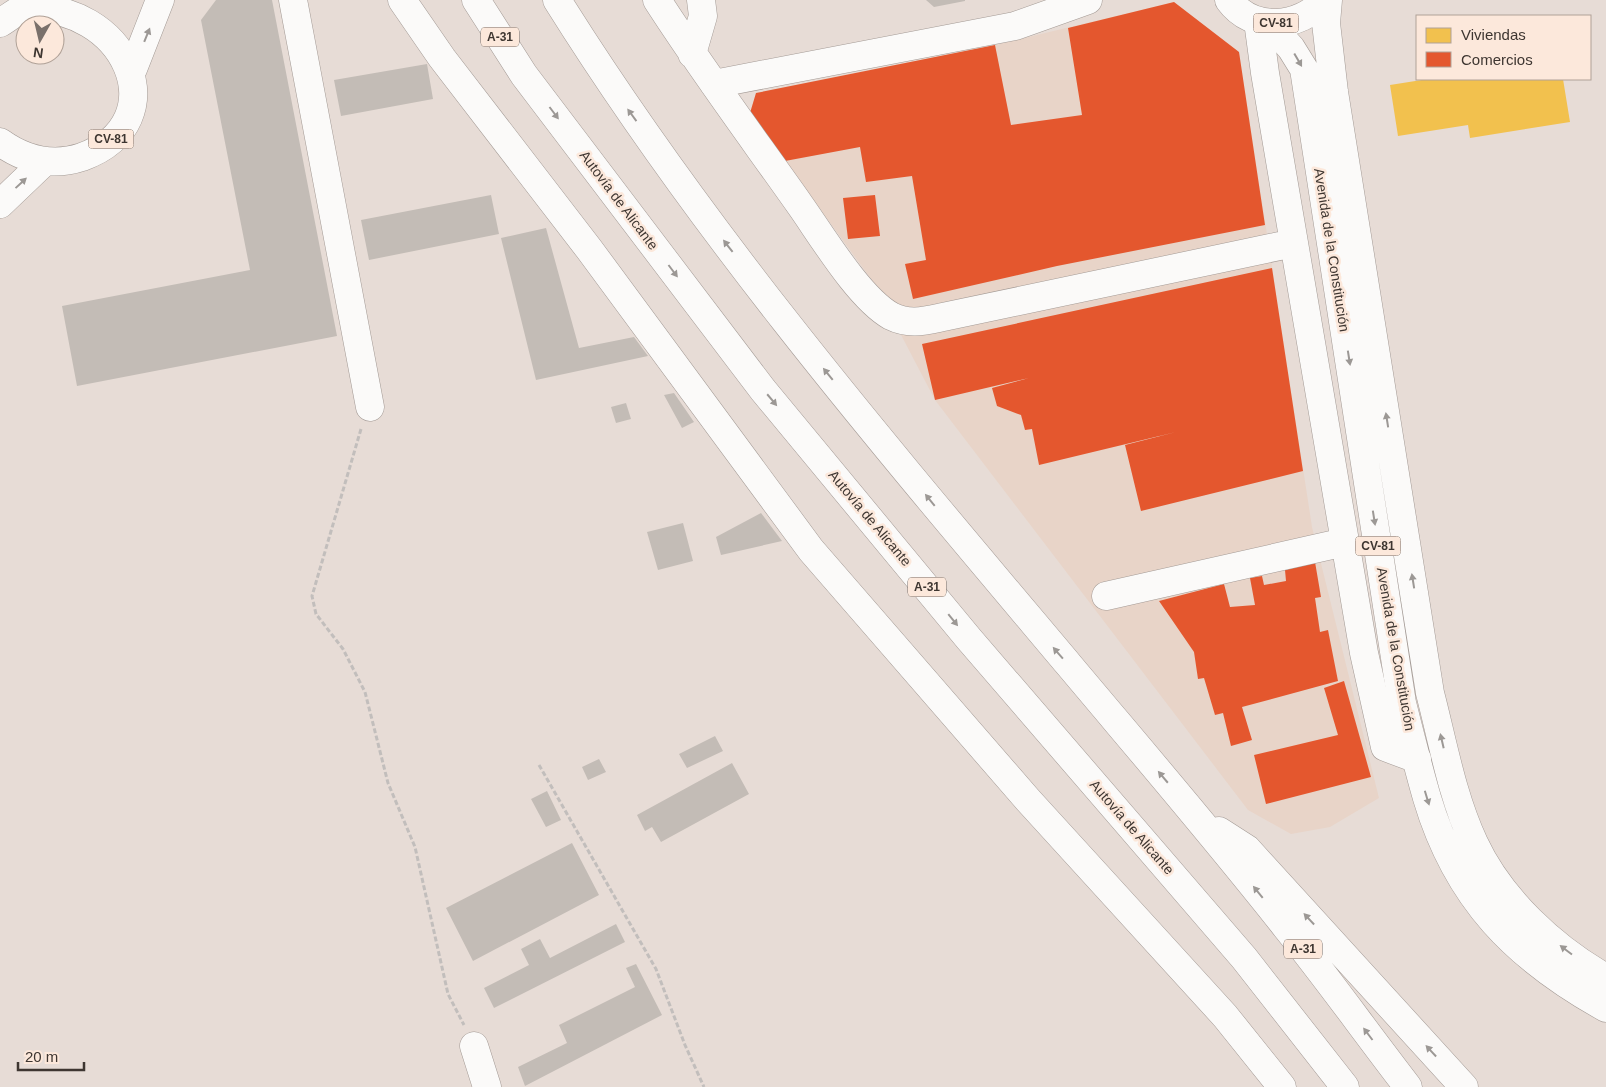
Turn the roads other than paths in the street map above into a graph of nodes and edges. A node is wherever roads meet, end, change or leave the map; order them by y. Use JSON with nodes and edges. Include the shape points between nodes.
{"nodes":[{"id":1,"x":160,"y":0,"type":"edge"},
{"id":2,"x":293,"y":0,"type":"edge"},
{"id":3,"x":402,"y":0,"type":"edge"},
{"id":4,"x":476,"y":0,"type":"edge"},
{"id":5,"x":558,"y":0,"type":"edge"},
{"id":6,"x":657,"y":0,"type":"edge"},
{"id":7,"x":701,"y":0,"type":"edge"},
{"id":8,"x":1088,"y":0,"type":"edge"},
{"id":9,"x":1229,"y":0,"type":"edge"},
{"id":10,"x":1324,"y":0,"type":"edge"},
{"id":11,"x":1328,"y":0,"type":"edge"},
{"id":12,"x":59,"y":2,"type":"edge"},
{"id":13,"x":1263,"y":22,"type":"junction"},
{"id":14,"x":0,"y":23,"type":"edge"},
{"id":15,"x":692,"y":54,"type":"junction"},
{"id":16,"x":133,"y":70,"type":"junction"},
{"id":17,"x":714,"y":84,"type":"junction"},
{"id":18,"x":0,"y":142,"type":"edge"},
{"id":19,"x":44,"y":162,"type":"junction"},
{"id":20,"x":0,"y":204,"type":"edge"},
{"id":21,"x":1294,"y":243,"type":"junction"},
{"id":22,"x":370,"y":408,"type":"road end"},
{"id":23,"x":1345,"y":542,"type":"junction"},
{"id":24,"x":1106,"y":596,"type":"dead end"},
{"id":25,"x":1417,"y":759,"type":"junction"},
{"id":26,"x":1194,"y":815,"type":"junction"},
{"id":27,"x":1606,"y":978,"type":"edge"},
{"id":28,"x":1606,"y":1008,"type":"edge"},
{"id":29,"x":474,"y":1046,"type":"road end"},
{"id":30,"x":487,"y":1087,"type":"edge"},
{"id":31,"x":1282,"y":1087,"type":"edge"},
{"id":32,"x":1345,"y":1087,"type":"edge"},
{"id":33,"x":1408,"y":1087,"type":"edge"},
{"id":34,"x":1464,"y":1087,"type":"edge"}],
"edges":[{"from":16,"to":1,"type":"main road","number":"CV-81","one_way":true},
{"from":2,"to":22,"type":"main road"},
{"from":3,"to":31,"type":"main road","via":[[442,58],[589,249],[811,550],[1028,800],[1225,1016]]},
{"from":4,"to":32,"type":"main road","name":"Autovía de Alicante","number":"A-31","one_way":true,"via":[[524,74],[763,390],[969,639],[1244,958]]},
{"from":26,"to":5,"type":"main road","number":"A-31","one_way":true,"via":[[960,538],[800,338],[619,97]]},
{"from":6,"to":15,"type":"main road"},
{"from":7,"to":15,"type":"main road","via":[[703,16]]},
{"from":8,"to":17,"type":"main road","via":[[1015,26]]},
{"from":9,"to":13,"type":"main road","number":"CV-81","via":[[1245,15]]},
{"from":10,"to":13,"type":"main road","number":"CV-81","via":[[1300,19],[1282,24]]},
{"from":27,"to":11,"type":"main road","name":"Avenida de la Constitución","number":"CV-81","one_way":true,"via":[[1544,933],[1504,891],[1474,844],[1452,784],[1430,693],[1336,101],[1326,23]]},
{"from":12,"to":14,"type":"main road","number":"CV-81","via":[[21,10]]},
{"from":12,"to":16,"type":"main road","number":"CV-81","via":[[93,13],[112,28],[125,47]]},
{"from":13,"to":21,"type":"main road","via":[[1265,72]]},
{"from":13,"to":25,"type":"main road","name":"Avenida de la Constitución","number":"CV-81","one_way":true,"via":[[1280,34],[1304,70],[1402,703]]},
{"from":15,"to":17,"type":"main road"},
{"from":16,"to":19,"type":"main road","number":"CV-81","via":[[133,94],[126,118],[112,138],[92,153],[69,161]]},
{"from":17,"to":21,"type":"main road","via":[[862,289],[877,305],[901,320],[914,323],[943,318]]},
{"from":18,"to":19,"type":"main road","number":"CV-81","via":[[21,156]]},
{"from":20,"to":19,"type":"main road","one_way":true},
{"from":21,"to":23,"type":"main road"},
{"from":23,"to":24,"type":"main road"},
{"from":23,"to":25,"type":"main road","via":[[1364,653],[1385,747]]},
{"from":25,"to":28,"type":"main road","name":"Avenida de la Constitución","number":"CV-81","one_way":true,"via":[[1439,834],[1484,913],[1541,968]]},
{"from":33,"to":26,"type":"main road","number":"A-31","one_way":true,"via":[[1286,927]]},
{"from":34,"to":26,"type":"main road","one_way":true,"via":[[1247,849]]},
{"from":29,"to":30,"type":"main road"}]}
